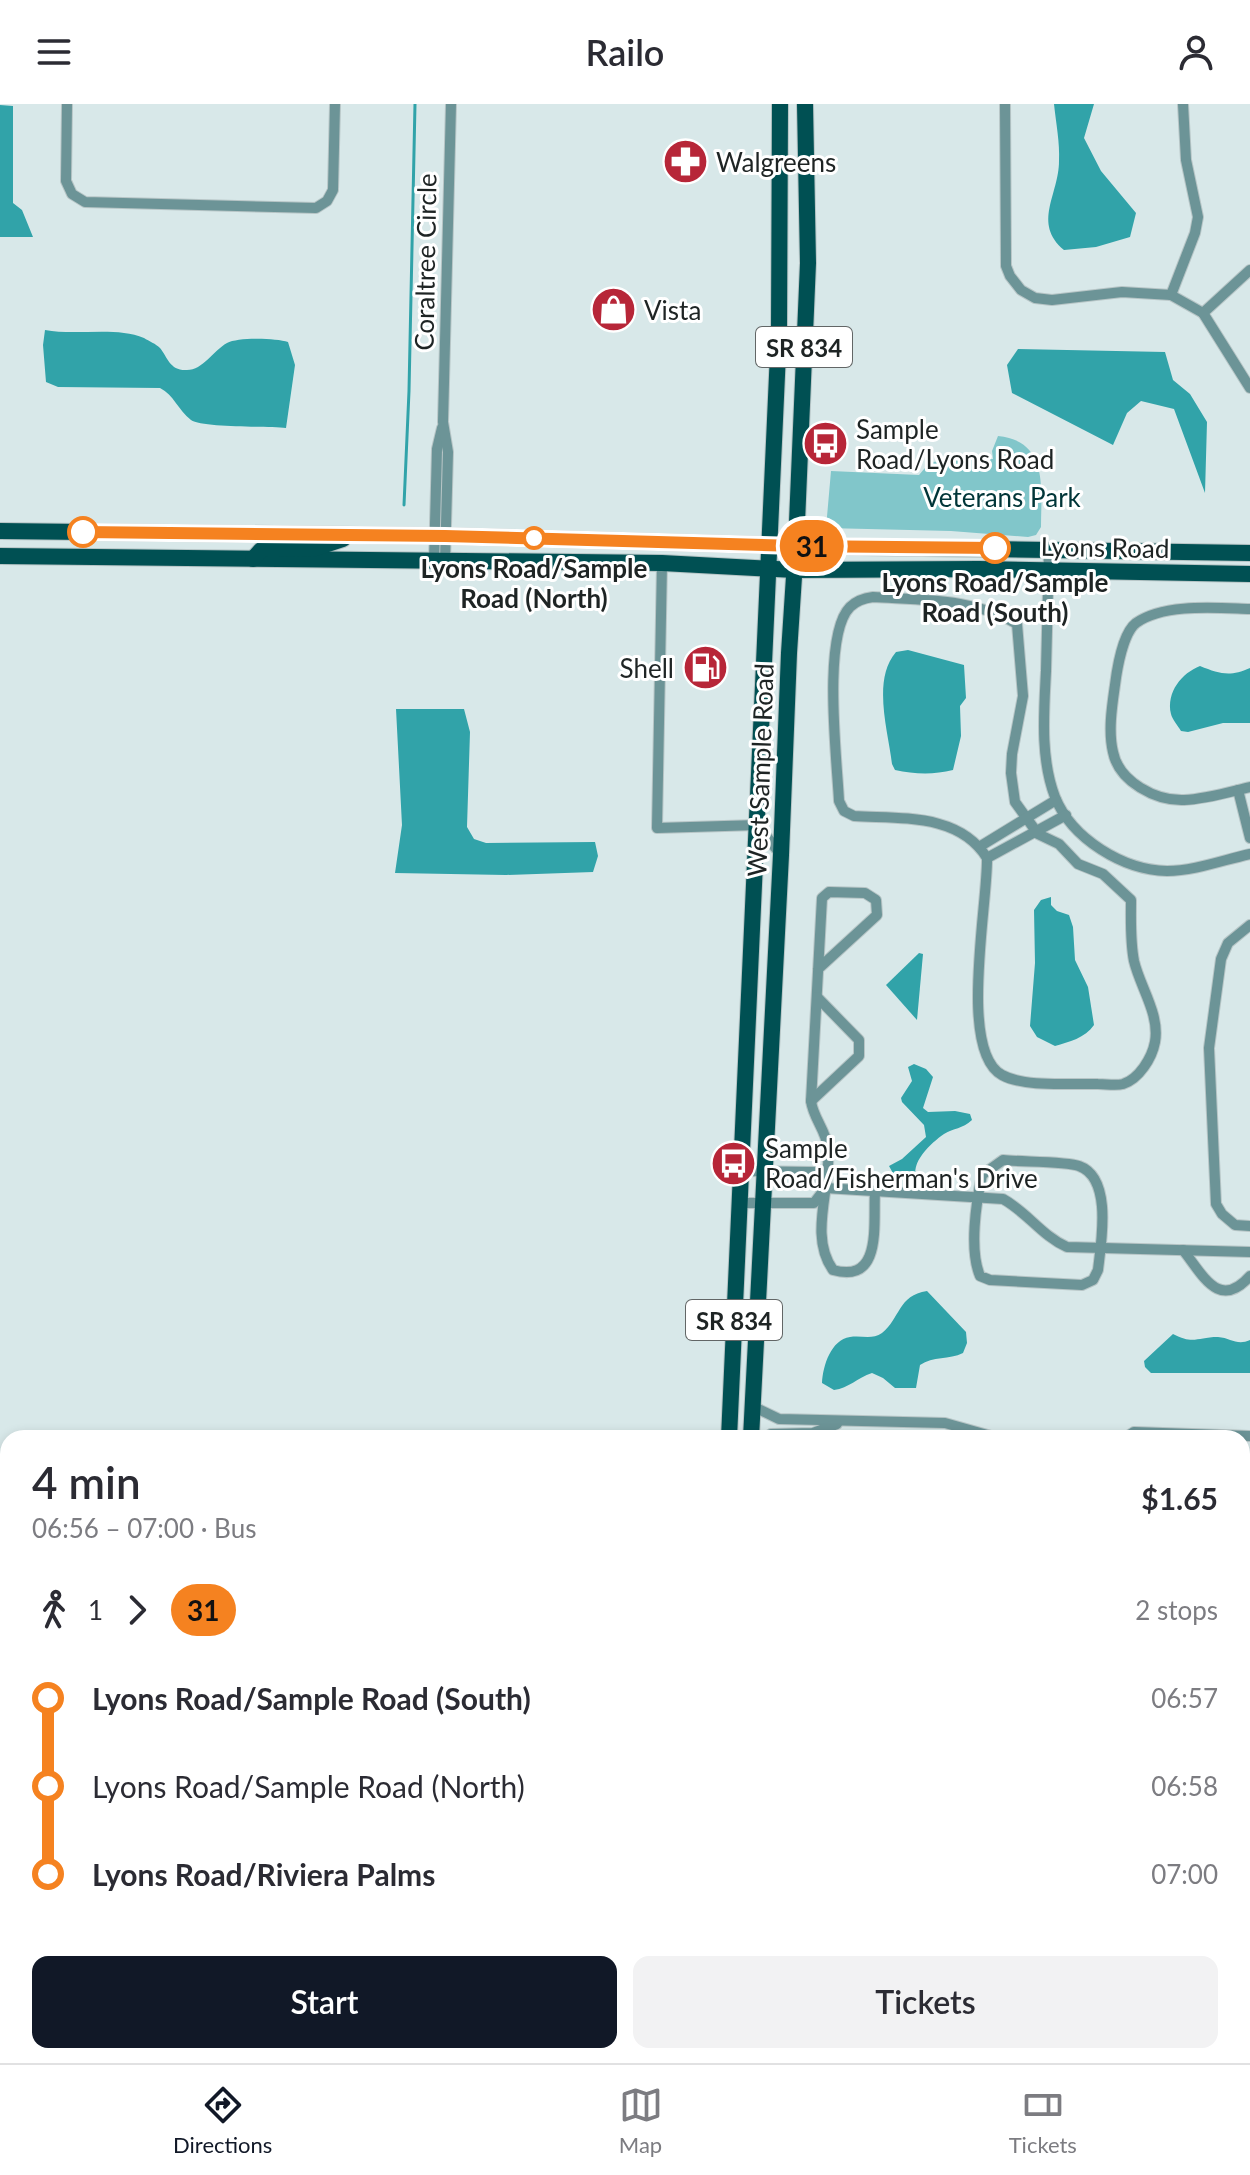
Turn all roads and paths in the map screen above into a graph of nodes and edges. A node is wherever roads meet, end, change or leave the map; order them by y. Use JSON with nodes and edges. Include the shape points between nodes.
{"nodes":[{"id":1,"x":67,"y":104,"type":"edge"},
{"id":2,"x":335,"y":104,"type":"edge"},
{"id":3,"x":451,"y":104,"type":"edge"},
{"id":4,"x":780,"y":104,"type":"edge"},
{"id":5,"x":805,"y":104,"type":"edge"},
{"id":6,"x":1005,"y":104,"type":"edge"},
{"id":7,"x":1183,"y":104,"type":"edge"},
{"id":8,"x":1250,"y":270,"type":"edge"},
{"id":9,"x":1171,"y":295,"type":"junction"},
{"id":10,"x":1203,"y":313,"type":"junction"},
{"id":11,"x":1250,"y":388,"type":"edge"},
{"id":12,"x":0,"y":531,"type":"edge"},
{"id":13,"x":356,"y":534,"type":"junction"},
{"id":14,"x":440,"y":536,"type":"junction"},
{"id":15,"x":770,"y":545,"type":"junction"},
{"id":16,"x":796,"y":546,"type":"junction"},
{"id":17,"x":1049,"y":549,"type":"junction"},
{"id":18,"x":1250,"y":553,"type":"edge"},
{"id":19,"x":0,"y":556,"type":"edge"},
{"id":20,"x":253,"y":559,"type":"junction"},
{"id":21,"x":440,"y":562,"type":"junction"},
{"id":22,"x":662,"y":563,"type":"junction"},
{"id":23,"x":767,"y":568,"type":"junction"},
{"id":24,"x":794,"y":570,"type":"junction"},
{"id":25,"x":1048,"y":570,"type":"junction"},
{"id":26,"x":1250,"y":574,"type":"edge"},
{"id":27,"x":1250,"y":609,"type":"edge"},
{"id":28,"x":1250,"y":787,"type":"edge"},
{"id":29,"x":1238,"y":790,"type":"junction"},
{"id":30,"x":1056,"y":800,"type":"junction"},
{"id":31,"x":1066,"y":815,"type":"junction"},
{"id":32,"x":1025,"y":818,"type":"junction"},
{"id":33,"x":758,"y":825,"type":"junction"},
{"id":34,"x":1035,"y":830,"type":"junction"},
{"id":35,"x":1250,"y":838,"type":"edge"},
{"id":36,"x":979,"y":847,"type":"junction"},
{"id":37,"x":1250,"y":854,"type":"edge"},
{"id":38,"x":781,"y":855,"type":"junction"},
{"id":39,"x":987,"y":858,"type":"junction"},
{"id":40,"x":1250,"y":925,"type":"edge"},
{"id":41,"x":818,"y":969,"type":"junction"},
{"id":42,"x":817,"y":997,"type":"junction"},
{"id":43,"x":811,"y":1101,"type":"junction"},
{"id":44,"x":763,"y":1170,"type":"junction"},
{"id":45,"x":742,"y":1171,"type":"junction"},
{"id":46,"x":825,"y":1188,"type":"junction"},
{"id":47,"x":875,"y":1191,"type":"junction"},
{"id":48,"x":977,"y":1197,"type":"junction"},
{"id":49,"x":740,"y":1203,"type":"junction"},
{"id":50,"x":761,"y":1203,"type":"junction"},
{"id":51,"x":1250,"y":1226,"type":"edge"},
{"id":52,"x":1101,"y":1249,"type":"junction"},
{"id":53,"x":1183,"y":1250,"type":"junction"},
{"id":54,"x":1250,"y":1252,"type":"edge"},
{"id":55,"x":1250,"y":1276,"type":"edge"},
{"id":56,"x":752,"y":1406,"type":"junction"},
{"id":57,"x":842,"y":1422,"type":"junction"},
{"id":58,"x":729,"y":1430,"type":"edge"},
{"id":59,"x":751,"y":1430,"type":"edge"},
{"id":60,"x":821,"y":1430,"type":"edge"},
{"id":61,"x":970,"y":1430,"type":"edge"}],
"edges":[{"from":1,"to":2,"type":"street","via":[[66,181],[72,194],[85,202],[316,208],[333,190]]},
{"from":3,"to":14,"type":"street","name":"Coraltree Circle","via":[[443,422],[437,449]]},
{"from":4,"to":15,"type":"main road","name":"West Sample Road","number":"SR 834","via":[[779,331]]},
{"from":5,"to":16,"type":"main road","name":"West Sample Road","number":"SR 834","via":[[808,263]]},
{"from":6,"to":9,"type":"street","via":[[1006,266],[1021,290],[1052,300],[1122,292]]},
{"from":7,"to":9,"type":"street","via":[[1186,160],[1198,217]]},
{"from":8,"to":10,"type":"street"},
{"from":9,"to":10,"type":"street"},
{"from":10,"to":11,"type":"street"},
{"from":12,"to":13,"type":"main road","name":"Lyons Road"},
{"from":13,"to":14,"type":"main road","name":"Lyons Road"},
{"from":13,"to":20,"type":"main road","via":[[313,549],[267,548]]},
{"from":14,"to":15,"type":"main road","name":"Lyons Road"},
{"from":14,"to":21,"type":"street","name":"Coraltree Circle"},
{"from":15,"to":16,"type":"main road","name":"Lyons Road"},
{"from":15,"to":23,"type":"main road","name":"West Sample Road","number":"SR 834"},
{"from":16,"to":17,"type":"main road","name":"Lyons Road"},
{"from":16,"to":24,"type":"main road","name":"West Sample Road","number":"SR 834"},
{"from":17,"to":18,"type":"main road","name":"Lyons Road"},
{"from":17,"to":25,"type":"street"},
{"from":19,"to":20,"type":"main road","name":"Lyons Road"},
{"from":20,"to":21,"type":"main road","name":"Lyons Road"},
{"from":21,"to":22,"type":"main road","name":"Lyons Road"},
{"from":22,"to":23,"type":"main road","name":"Lyons Road"},
{"from":22,"to":33,"type":"street","via":[[657,828]]},
{"from":23,"to":24,"type":"main road","name":"Lyons Road"},
{"from":23,"to":33,"type":"main road","name":"West Sample Road","number":"SR 834"},
{"from":24,"to":25,"type":"main road","name":"Lyons Road"},
{"from":24,"to":38,"type":"main road","name":"West Sample Road","number":"SR 834"},
{"from":25,"to":26,"type":"main road","name":"Lyons Road"},
{"from":25,"to":30,"type":"street","via":[[1045,758]]},
{"from":27,"to":29,"type":"street","via":[[1190,608],[1148,615],[1132,625],[1118,661],[1111,711],[1113,754],[1138,787],[1179,800]]},
{"from":28,"to":29,"type":"street"},
{"from":29,"to":35,"type":"street"},
{"from":30,"to":31,"type":"street"},
{"from":30,"to":32,"type":"street"},
{"from":31,"to":34,"type":"street"},
{"from":31,"to":37,"type":"street","via":[[1096,847],[1141,867],[1187,869]]},
{"from":32,"to":34,"type":"street"},
{"from":32,"to":36,"type":"street"},
{"from":32,"to":36,"type":"street","via":[[1015,802],[1011,773],[1023,696],[1017,624],[999,612],[940,601],[864,598],[843,619],[833,665],[839,801],[854,816],[934,822],[964,834]]},
{"from":33,"to":38,"type":"street"},
{"from":33,"to":45,"type":"main road","name":"West Sample Road","number":"SR 834"},
{"from":34,"to":39,"type":"street"},
{"from":34,"to":39,"type":"street","via":[[1078,864],[1103,874],[1131,900],[1131,944],[1154,1017],[1155,1042],[1142,1068],[1121,1085],[1024,1082],[993,1069],[977,1012]]},
{"from":36,"to":39,"type":"street"},
{"from":38,"to":44,"type":"main road","name":"West Sample Road","number":"SR 834"},
{"from":40,"to":51,"type":"street","via":[[1228,943],[1221,959],[1209,1048],[1216,1204],[1235,1225]]},
{"from":41,"to":41,"type":"street","via":[[877,915],[876,900],[865,893],[841,892],[822,898]]},
{"from":41,"to":42,"type":"street"},
{"from":42,"to":43,"type":"street"},
{"from":42,"to":43,"type":"street","via":[[859,1040],[859,1056]]},
{"from":43,"to":46,"type":"street","via":[[828,1147]]},
{"from":44,"to":45,"type":"street"},
{"from":44,"to":46,"type":"street","via":[[815,1172]]},
{"from":44,"to":50,"type":"main road","name":"West Sample Road","number":"SR 834"},
{"from":45,"to":49,"type":"main road","name":"West Sample Road","number":"SR 834"},
{"from":46,"to":47,"type":"street"},
{"from":46,"to":47,"type":"street","via":[[821,1247],[833,1270],[847,1274],[861,1270],[871,1257]]},
{"from":46,"to":50,"type":"street","via":[[814,1203]]},
{"from":47,"to":48,"type":"street"},
{"from":48,"to":52,"type":"street","via":[[1003,1199],[1067,1247]]},
{"from":48,"to":52,"type":"street","via":[[982,1175],[1003,1160],[1079,1166],[1092,1175],[1102,1195]]},
{"from":48,"to":52,"type":"street","via":[[974,1264],[980,1276],[1082,1285],[1093,1280]]},
{"from":49,"to":50,"type":"street"},
{"from":49,"to":58,"type":"main road","name":"West Sample Road","number":"SR 834"},
{"from":50,"to":56,"type":"main road","name":"West Sample Road","number":"SR 834"},
{"from":52,"to":53,"type":"street"},
{"from":53,"to":54,"type":"street"},
{"from":53,"to":55,"type":"street","via":[[1213,1288],[1223,1292]]},
{"from":56,"to":57,"type":"street","via":[[779,1419]]},
{"from":56,"to":59,"type":"main road","name":"West Sample Road","number":"SR 834"},
{"from":57,"to":60,"type":"street"},
{"from":57,"to":61,"type":"street","via":[[945,1423]]}]}
